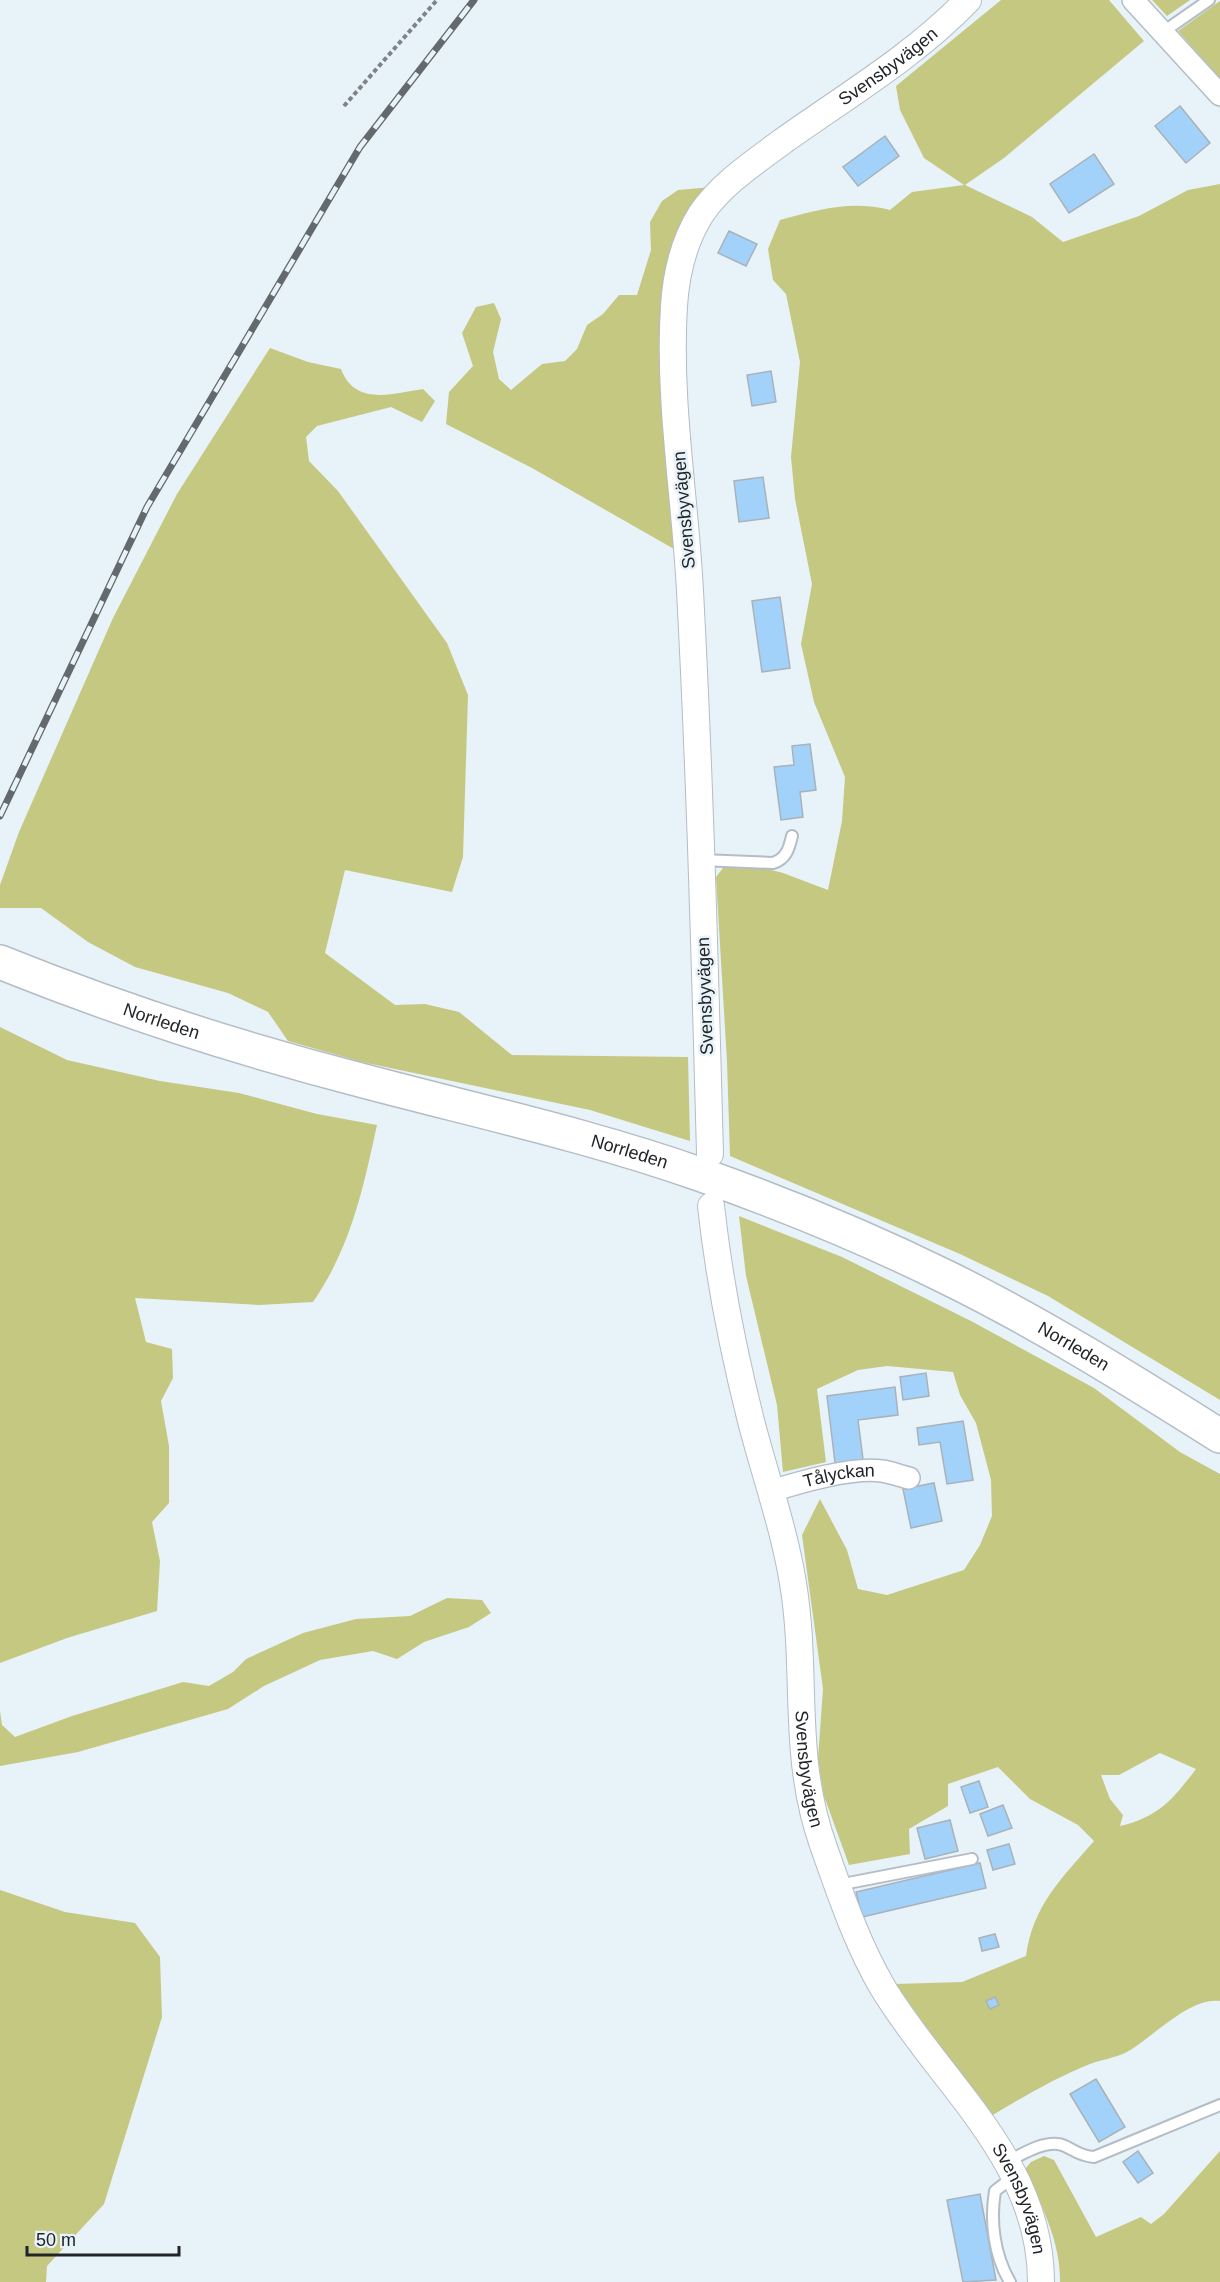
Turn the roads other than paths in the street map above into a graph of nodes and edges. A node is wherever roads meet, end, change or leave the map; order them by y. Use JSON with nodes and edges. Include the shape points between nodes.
{"nodes":[{"id":1,"x":968,"y":0,"type":"edge"},
{"id":2,"x":1133,"y":0,"type":"edge"},
{"id":3,"x":1209,"y":0,"type":"edge"},
{"id":4,"x":1163,"y":32,"type":"junction"},
{"id":5,"x":1220,"y":95,"type":"edge"},
{"id":6,"x":792,"y":836,"type":"dead end"},
{"id":7,"x":700,"y":860,"type":"junction"},
{"id":8,"x":0,"y":962,"type":"edge"},
{"id":9,"x":710,"y":1154,"type":"dead end"},
{"id":10,"x":711,"y":1206,"type":"dead end"},
{"id":11,"x":1220,"y":1436,"type":"edge"},
{"id":12,"x":909,"y":1478,"type":"dead end"},
{"id":13,"x":771,"y":1491,"type":"junction"},
{"id":14,"x":972,"y":1859,"type":"dead end"},
{"id":15,"x":837,"y":1885,"type":"junction"},
{"id":16,"x":1220,"y":2105,"type":"edge"},
{"id":17,"x":1012,"y":2168,"type":"junction"},
{"id":18,"x":1010,"y":2282,"type":"edge"},
{"id":19,"x":1041,"y":2282,"type":"edge"}],
"edges":[{"from":1,"to":7,"type":"street","name":"Svensbyvägen","via":[[914,49],[740,175],[702,212],[686,247],[675,288],[673,358],[690,590]]},
{"from":2,"to":4,"type":"street"},
{"from":3,"to":4,"type":"lane"},
{"from":4,"to":5,"type":"street"},
{"from":6,"to":7,"type":"lane","via":[[785,855],[773,863]]},
{"from":7,"to":9,"type":"street","name":"Svensbyvägen"},
{"from":8,"to":11,"type":"highway","name":"Norrleden","via":[[248,1050],[527,1122],[713,1179],[866,1240],[946,1277]]},
{"from":10,"to":13,"type":"street","name":"Svensbyvägen","via":[[718,1269],[736,1358]]},
{"from":12,"to":13,"type":"street","name":"Tålyckan","via":[[882,1471],[862,1472]]},
{"from":13,"to":15,"type":"street","name":"Svensbyvägen","via":[[796,1604],[805,1776]]},
{"from":14,"to":15,"type":"lane"},
{"from":15,"to":17,"type":"street","name":"Svensbyvägen","via":[[884,1990]]},
{"from":16,"to":17,"type":"lane","via":[[1094,2157],[1082,2156],[1060,2144],[1040,2146]]},
{"from":17,"to":18,"type":"lane","via":[[995,2191],[992,2207],[993,2234]]},
{"from":17,"to":19,"type":"street","name":"Svensbyvägen","via":[[1036,2234]]}]}
